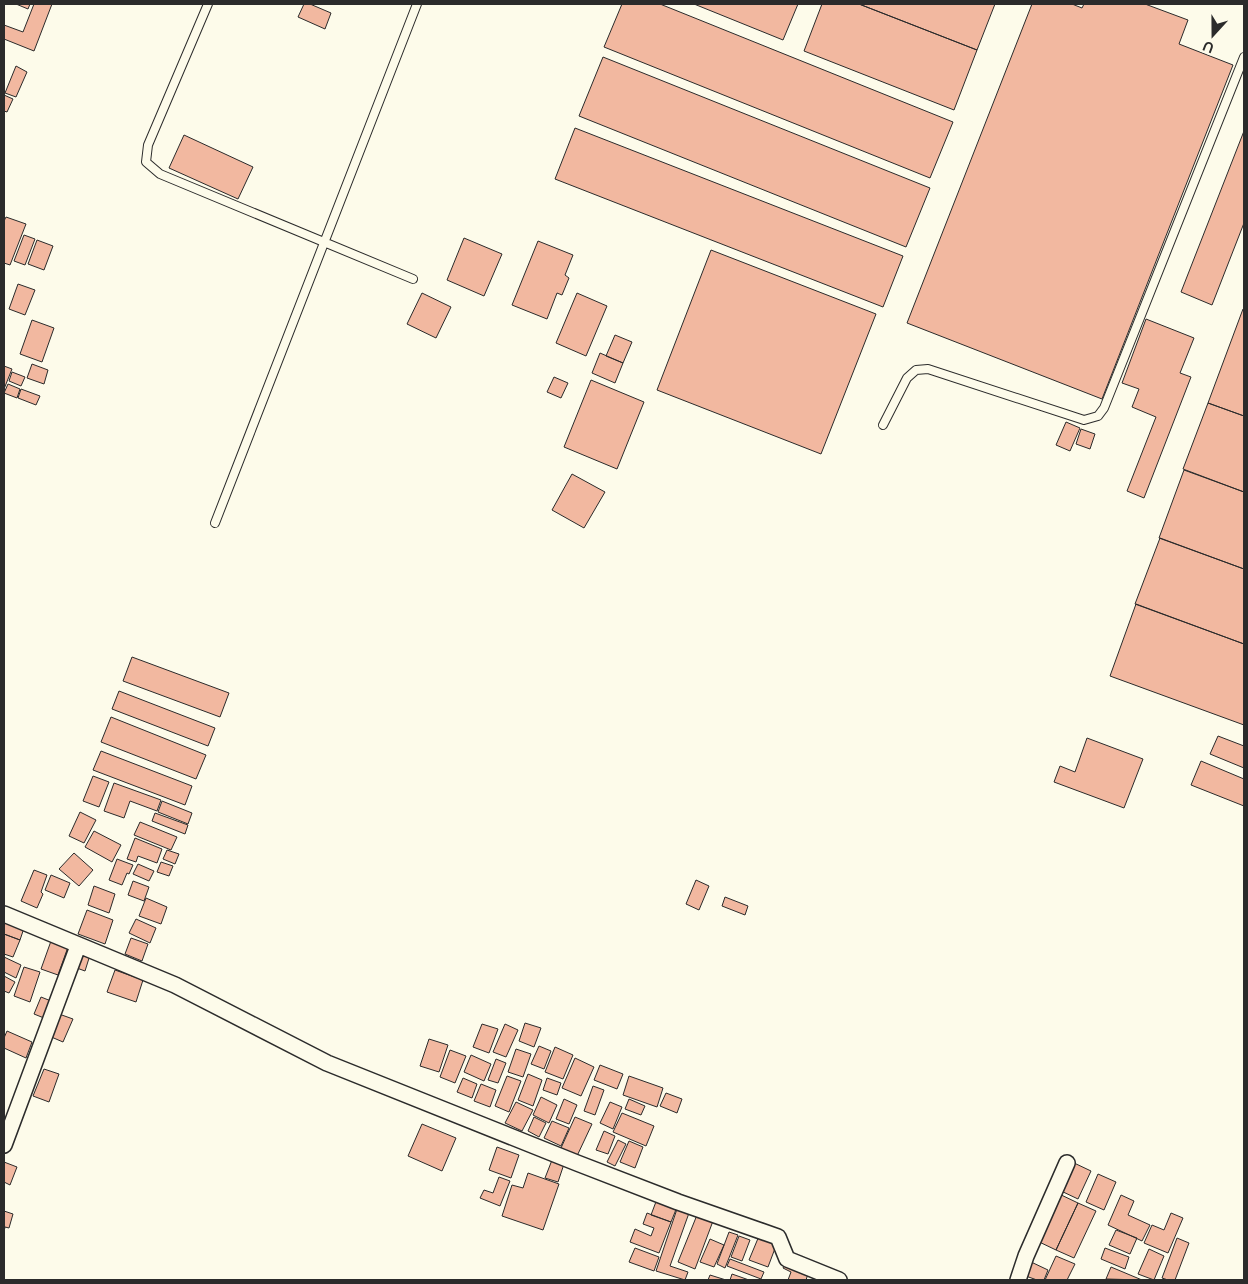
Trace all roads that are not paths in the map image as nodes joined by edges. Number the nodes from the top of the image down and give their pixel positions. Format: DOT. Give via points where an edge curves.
graph roads {
  1 [pos="208,4"];
  2 [pos="417,4"];
  3 [pos="1244,57"];
  4 [pos="324,243"];
  5 [pos="413,279"];
  6 [pos="882,425"];
  7 [pos="215,523"];
  8 [pos="4,914"];
  9 [pos="78,946"];
  10 [pos="4,1145"];
  11 [pos="1067,1163"];
  12 [pos="839,1280"];
  13 [pos="1018,1280"];
  1 -- 4 [label="lane" via="148,145 146,162 160,174"];
  2 -- 4 [label="lane"];
  3 -- 6 [label="lane" via="1104,408 1098,416 1084,420 928,369 916,370 907,378"];
  4 -- 5 [label="lane"];
  4 -- 7 [label="lane"];
  8 -- 9 [label="street"];
  9 -- 10 [label="street"];
  9 -- 12 [label="street" via="175,985 327,1063 678,1202 778,1237 786,1259"];
  11 -- 13 [label="street"];
}
